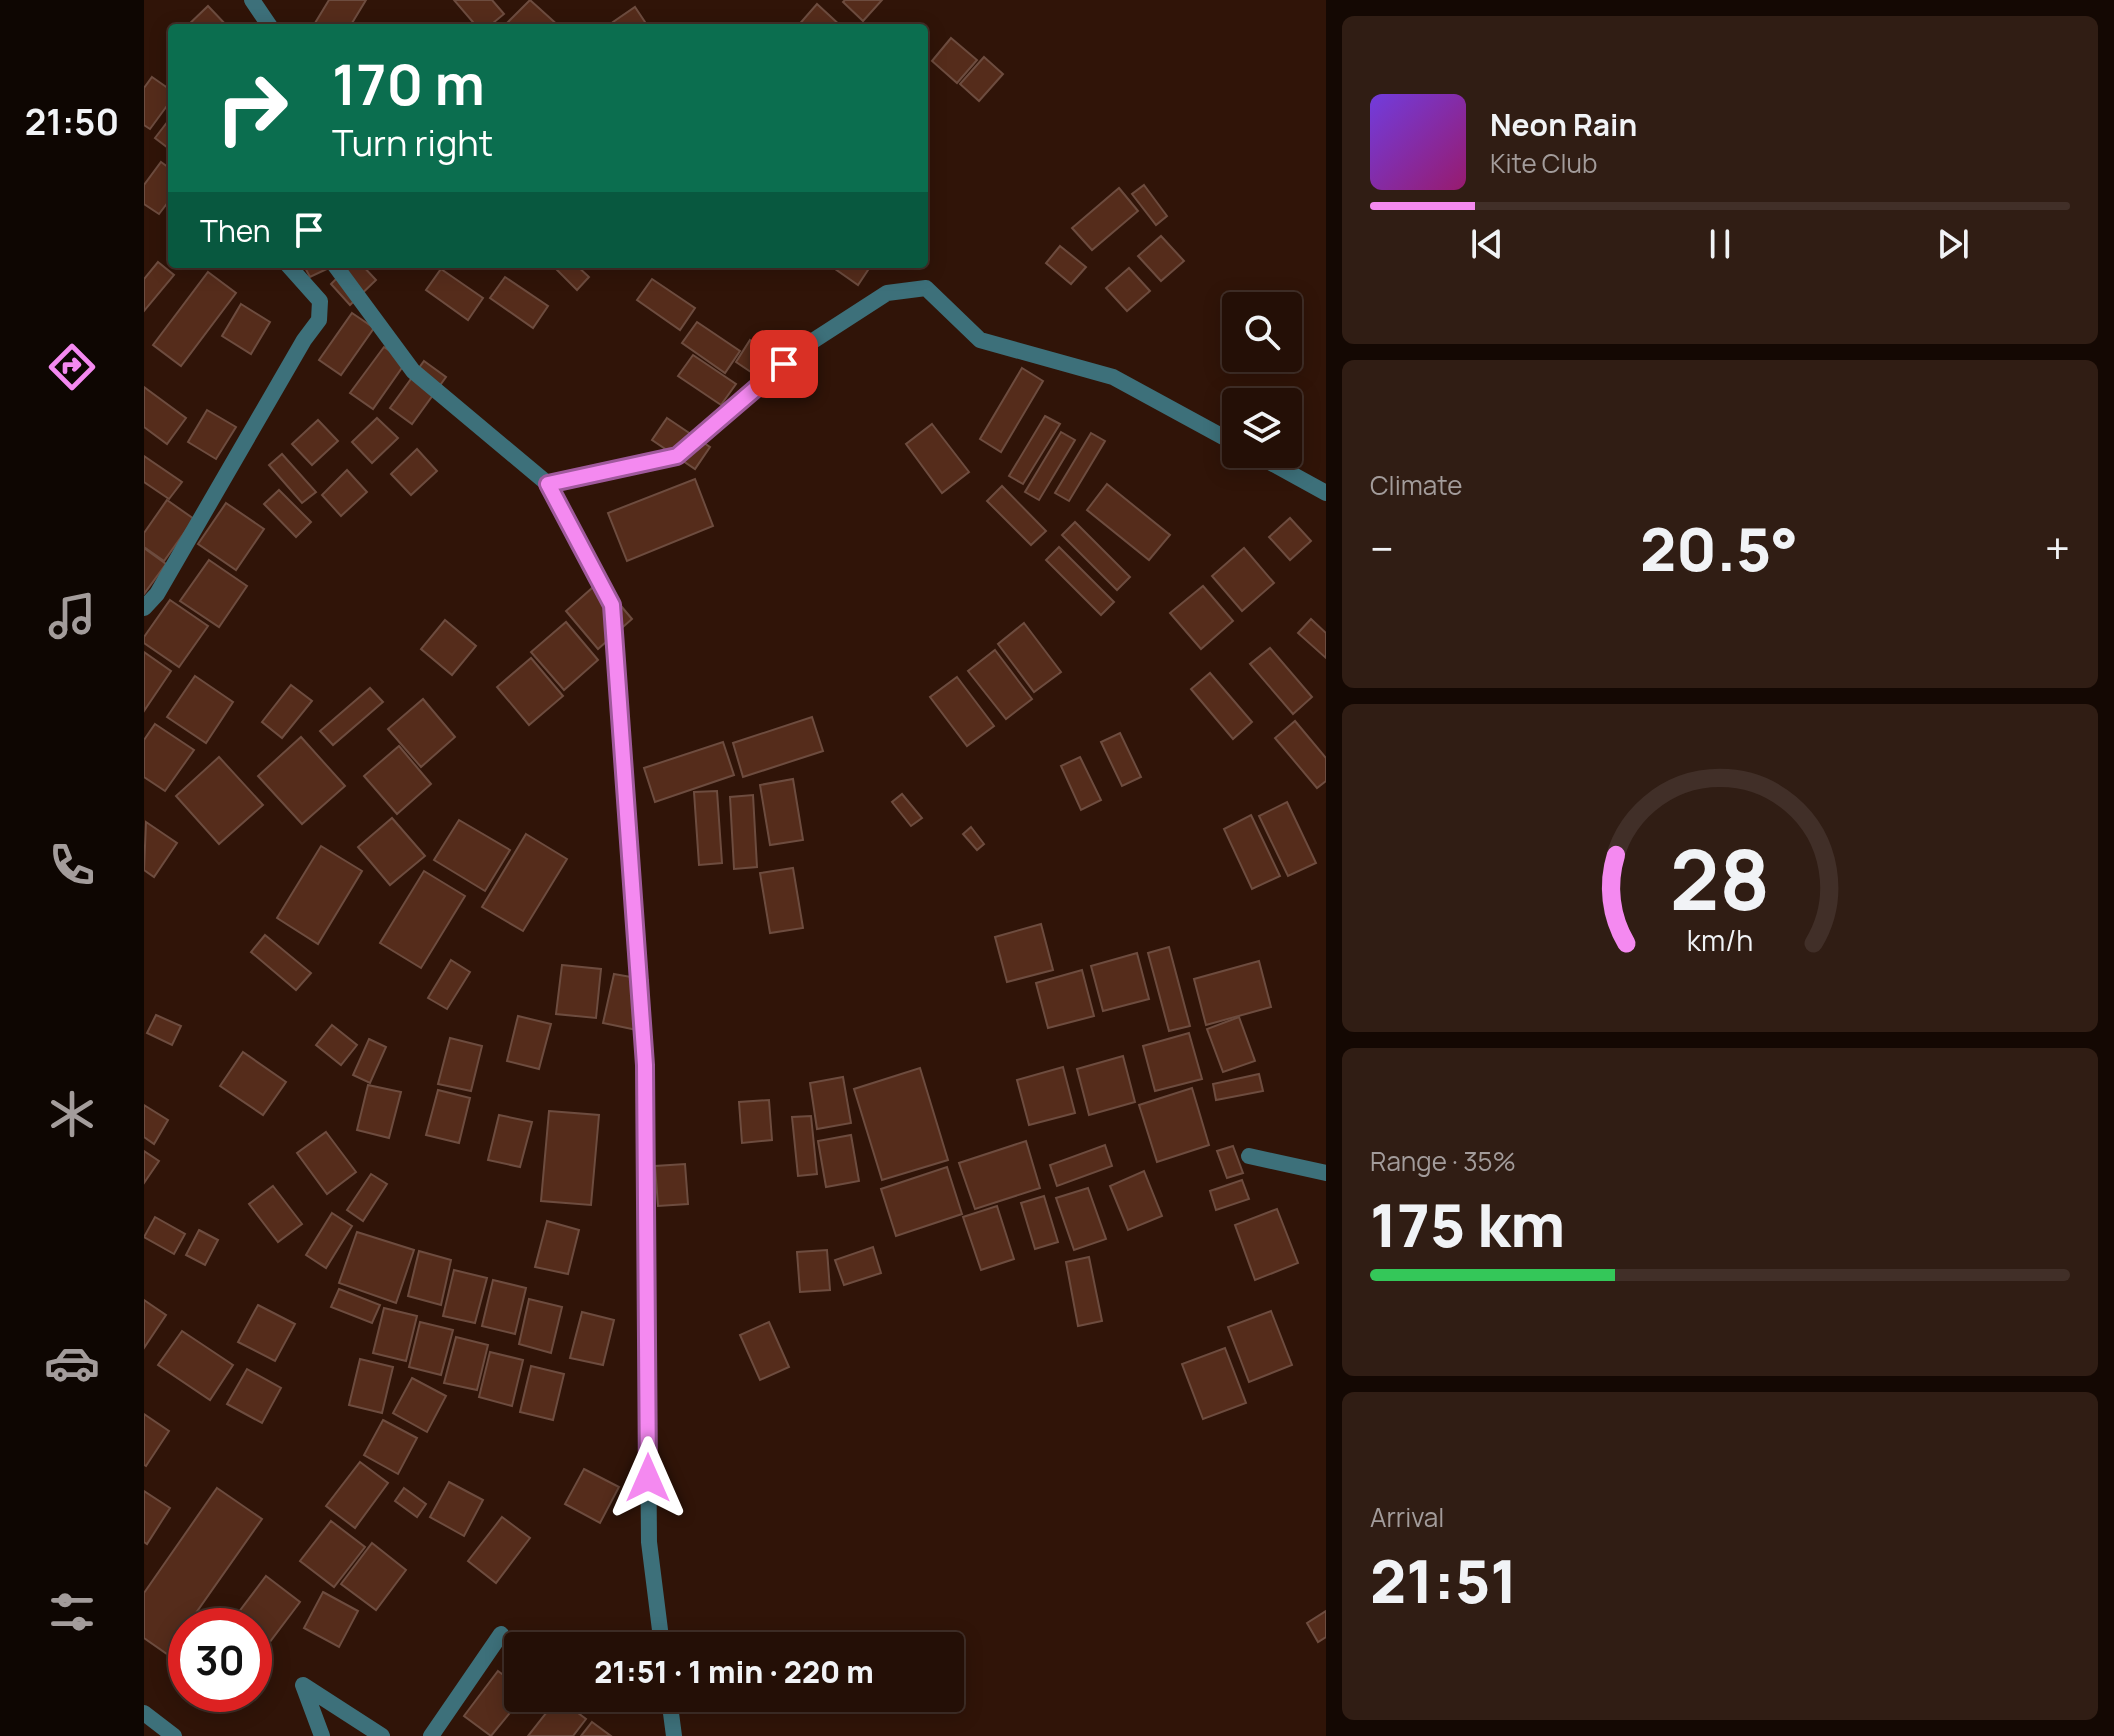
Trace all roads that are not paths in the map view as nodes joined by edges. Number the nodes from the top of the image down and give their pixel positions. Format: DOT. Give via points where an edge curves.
graph roads {
  1 [pos="252,0"];
  2 [pos="268,24"];
  3 [pos="291,268"];
  4 [pos="337,268"];
  5 [pos="1222,436"];
  6 [pos="1280,468"];
  7 [pos="548,484"];
  8 [pos="1326,493"];
  9 [pos="144,608"];
  10 [pos="1249,1156"];
  11 [pos="1326,1173"];
  12 [pos="660,1632"];
  13 [pos="501,1634"];
  14 [pos="671,1712"];
  15 [pos="144,1713"];
  16 [pos="174,1736"];
  17 [pos="322,1736"];
  18 [pos="382,1736"];
  19 [pos="431,1736"];
  20 [pos="674,1736"];
  1 -- 2 [label="street"];
  3 -- 9 [label="street" via="320,301 319,320"];
  4 -- 7 [label="street" via="413,371"];
  5 -- 7 [label="street" via="1113,377 980,340 926,288 887,293 805,346 677,456"];
  6 -- 8 [label="street"];
  7 -- 12 [label="street" via="612,605 645,1065 649,1542"];
  10 -- 11 [label="street"];
  13 -- 19 [label="street"];
  14 -- 20 [label="street"];
  15 -- 16 [label="street"];
  17 -- 18 [label="street" via="303,1685"];
}
